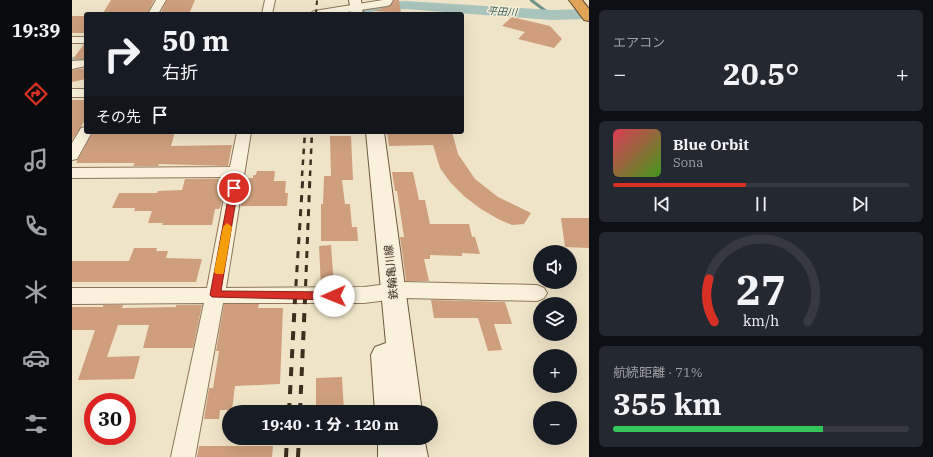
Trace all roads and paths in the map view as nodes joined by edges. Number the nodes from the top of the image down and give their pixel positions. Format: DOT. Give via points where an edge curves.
graph roads {
  1 [pos="161,0"];
  2 [pos="270,0"];
  3 [pos="388,0"];
  4 [pos="356,9"];
  5 [pos="154,12"];
  6 [pos="267,12"];
  7 [pos="331,12"];
  8 [pos="72,40"];
  9 [pos="84,40"];
  10 [pos="84,54"];
  11 [pos="72,56"];
  12 [pos="84,63"];
  13 [pos="72,65"];
  14 [pos="84,92"];
  15 [pos="72,93"];
  16 [pos="84,134"];
  17 [pos="244,134"];
  18 [pos="366,134"];
  19 [pos="375,134"];
  20 [pos="72,156"];
  21 [pos="237,172"];
  22 [pos="72,173"];
  23 [pos="386,293"];
  24 [pos="537,293"];
  25 [pos="215,295"];
  26 [pos="72,296"];
  27 [pos="390,405"];
  28 [pos="406,405"];
  29 [pos="393,445"];
  30 [pos="411,445"];
  31 [pos="183,457"];
  32 [pos="394,457"];
  33 [pos="412,457"];
  1 -- 5 [label="street"];
  2 -- 6 [label="street"];
  3 -- 4 [label="street" via="387,3"];
  4 -- 7 [label="street"];
  8 -- 9 [label="street"];
  10 -- 11 [label="street"];
  12 -- 13 [label="street"];
  14 -- 15 [label="street"];
  16 -- 20 [label="street"];
  17 -- 21 [label="street"];
  18 -- 23 [label="main road, 鉄輪亀川線"];
  19 -- 23 [label="main road, 鉄輪亀川線"];
  21 -- 22 [label="street"];
  21 -- 25 [label="street"];
  23 -- 24 [label="street" via="404,290"];
  23 -- 25 [label="street"];
  23 -- 27 [label="main road, 鉄輪亀川線"];
  23 -- 28 [label="main road, 鉄輪亀川線"];
  25 -- 26 [label="street"];
  25 -- 31 [label="street"];
  29 -- 32 [label="main road"];
  30 -- 33 [label="main road"];
}
